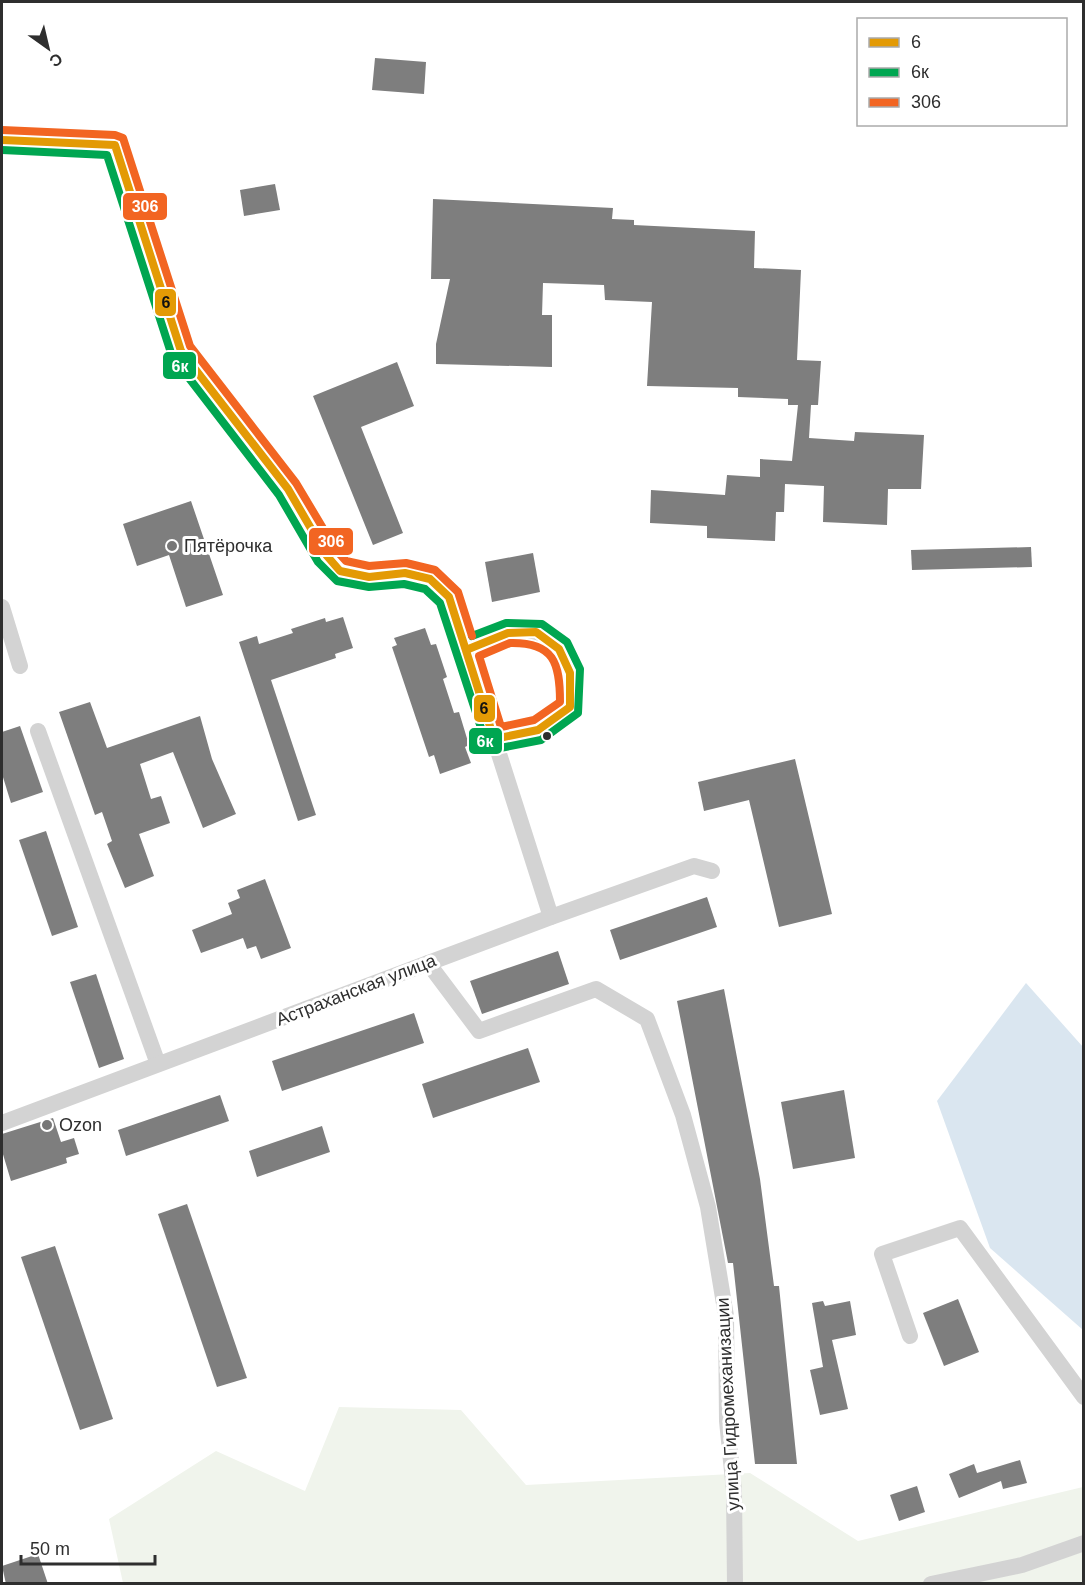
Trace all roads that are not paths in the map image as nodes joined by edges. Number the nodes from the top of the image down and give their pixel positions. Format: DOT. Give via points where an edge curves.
graph roads {
  1 [pos="2,140"];
  2 [pos="2,607"];
  3 [pos="466,650"];
  4 [pos="20,666"];
  5 [pos="38,731"];
  6 [pos="494,739"];
  7 [pos="712,871"];
  8 [pos="551,917"];
  9 [pos="428,963"];
  10 [pos="158,1064"];
  11 [pos="2,1123"];
  12 [pos="910,1336"];
  13 [pos="1083,1397"];
  14 [pos="1083,1543"];
  15 [pos="735,1584"];
  16 [pos="932,1584"];
  1 -- 3 [label="street" via="115,146 181,351 288,489 340,571 369,577 405,573 430,579 449,597"];
  2 -- 4 [label="street"];
  3 -- 6 [label="street"];
  3 -- 6 [label="street" via="508,633 536,632 559,649 570,673 570,707 538,730"];
  5 -- 10 [label="street"];
  6 -- 8 [label="street"];
  7 -- 8 [label="street, Астраханская улица" via="694,866"];
  8 -- 9 [label="street, Астраханская улица"];
  9 -- 10 [label="street, Астраханская улица"];
  9 -- 15 [label="street, улица Гидромеханизации" via="479,1031 596,989 647,1019 683,1115 705,1196 726,1316"];
  10 -- 11 [label="street, Астраханская улица"];
  12 -- 13 [label="street" via="882,1254 960,1227"];
  14 -- 16 [label="street" via="1022,1565"];
}
